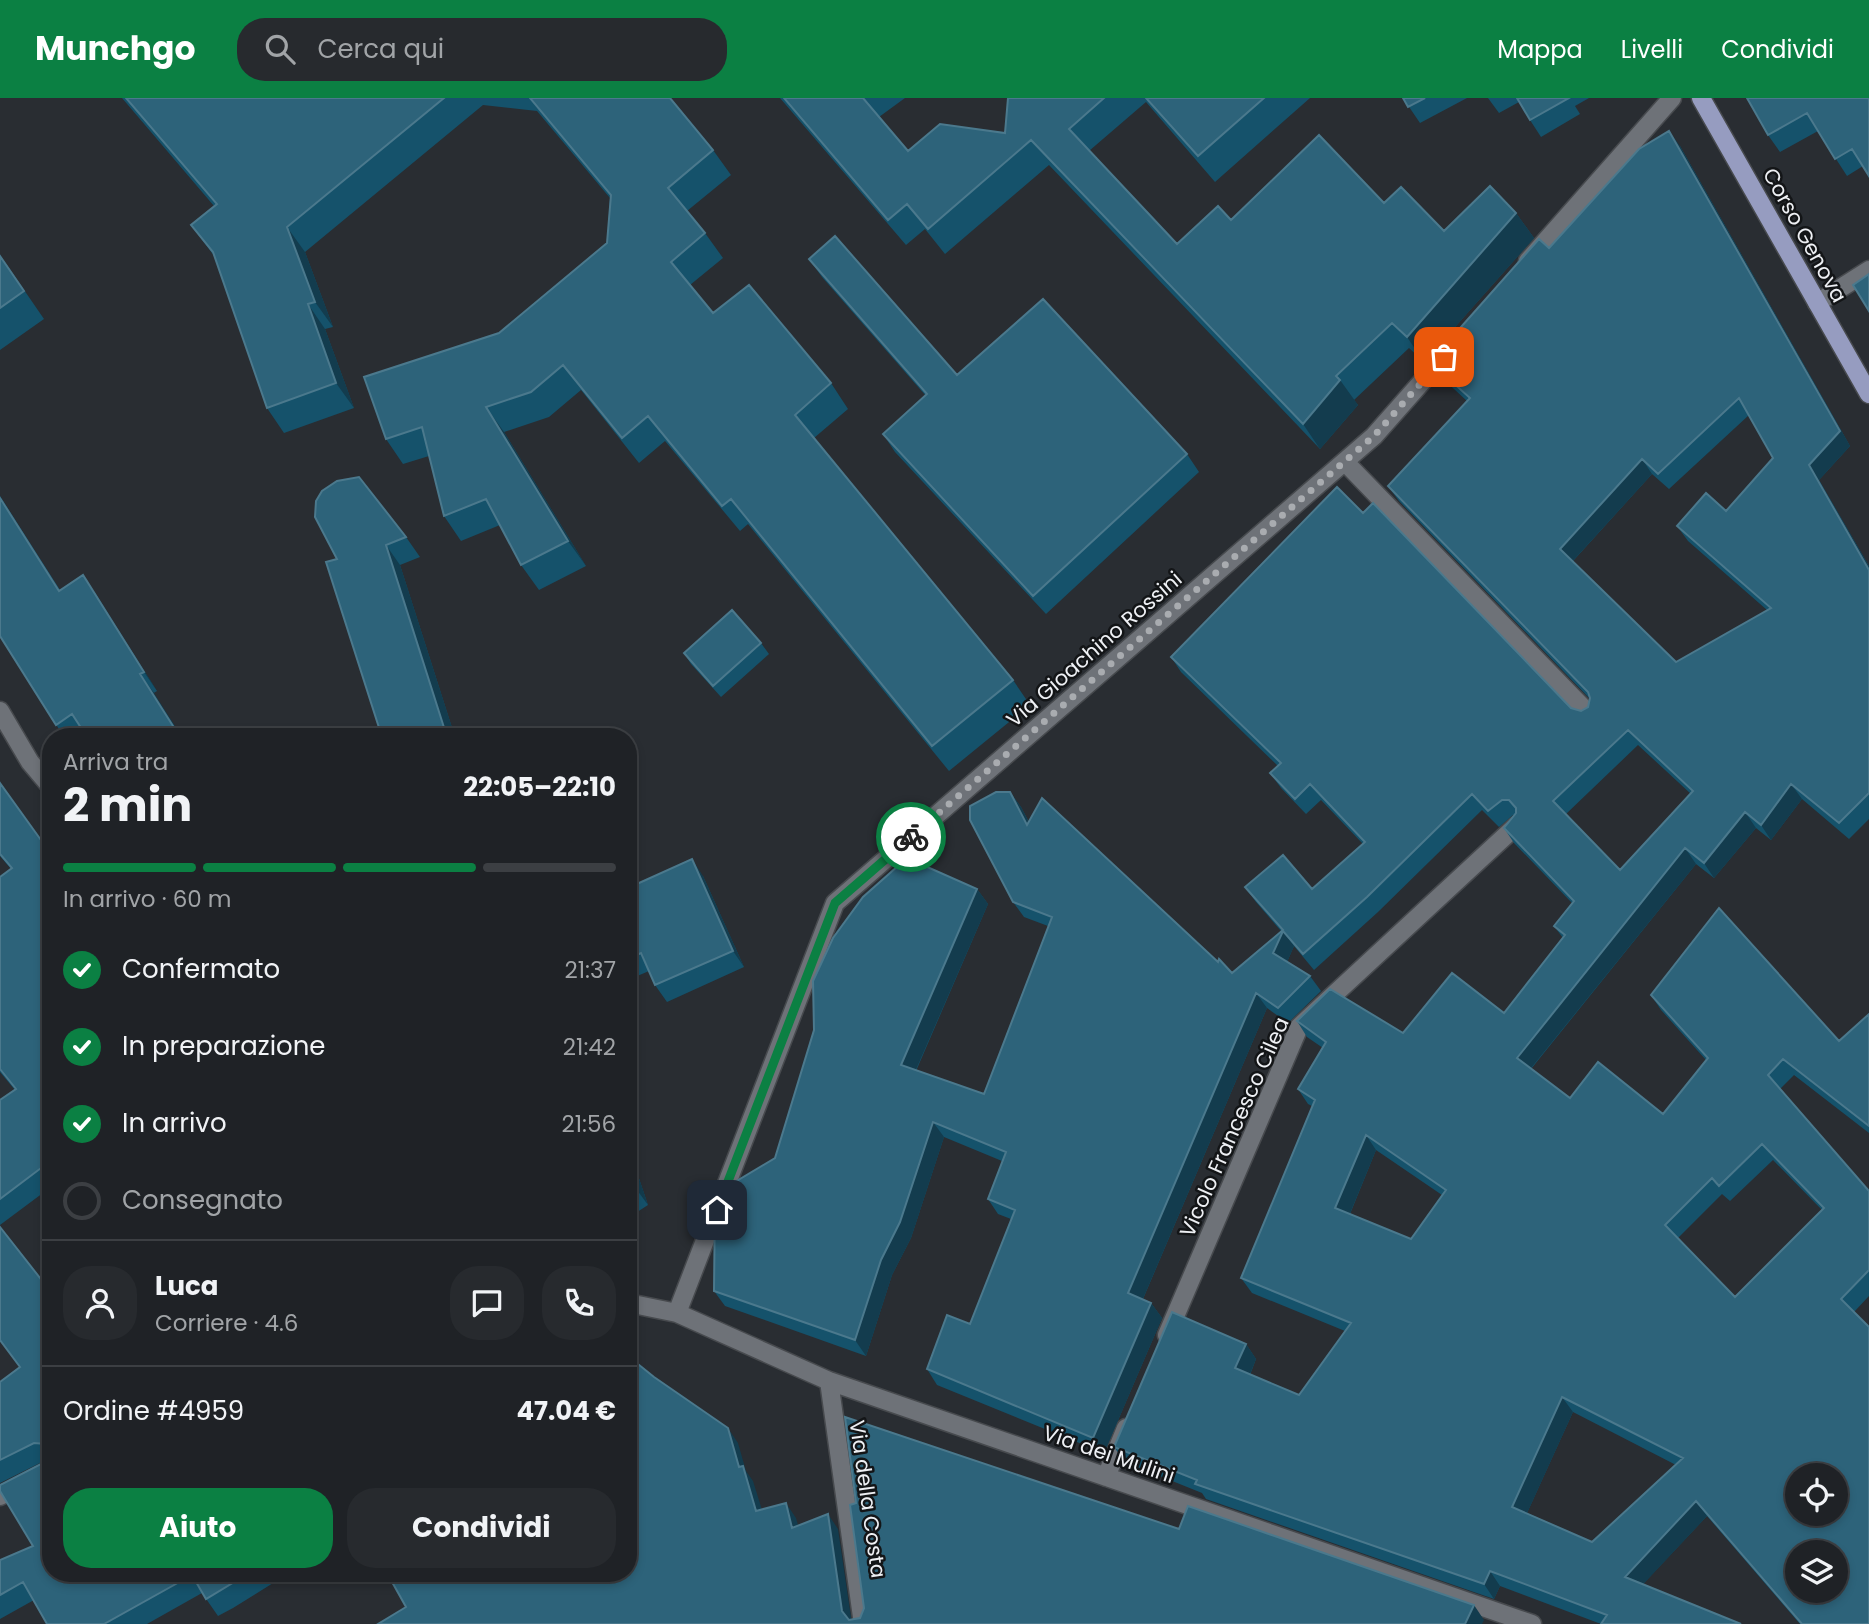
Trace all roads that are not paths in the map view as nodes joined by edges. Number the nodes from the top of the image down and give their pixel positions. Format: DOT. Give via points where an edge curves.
graph roads {
  1 [pos="1672,98"];
  2 [pos="1701,98"];
  3 [pos="1869,270"];
  4 [pos="1518,272"];
  5 [pos="1817,303"];
  6 [pos="1464,334"];
  7 [pos="1869,394"];
  8 [pos="1345,462"];
  9 [pos="0,711"];
  10 [pos="1590,715"];
  11 [pos="42,776"];
  12 [pos="1516,826"];
  13 [pos="637,1305"];
  14 [pos="677,1313"];
  15 [pos="1161,1348"];
  16 [pos="829,1381"];
  17 [pos="1133,1412"];
  18 [pos="42,1475"];
  19 [pos="1106,1477"];
  20 [pos="0,1496"];
  21 [pos="863,1624"];
  22 [pos="1532,1624"];
  1 -- 4 [label="street"];
  2 -- 5 [label="main road, Corso Genova"];
  3 -- 5 [label="street"];
  5 -- 7 [label="main road, Corso Genova"];
  6 -- 8 [label="street, Via Gioachino Rossini" via="1374,436"];
  8 -- 10 [label="street"];
  8 -- 14 [label="street, Via Gioachino Rossini" via="835,903"];
  9 -- 11 [label="street"];
  12 -- 15 [label="street, Vicolo Francesco Cilea" via="1299,1027"];
  13 -- 14 [label="street, Via dei Mulini"];
  14 -- 16 [label="street, Via dei Mulini"];
  16 -- 19 [label="street, Via dei Mulini"];
  16 -- 21 [label="street, Via della Costa"];
  17 -- 19 [label="street"];
  18 -- 20 [label="street"];
  19 -- 22 [label="street, Via dei Mulini"];
}
